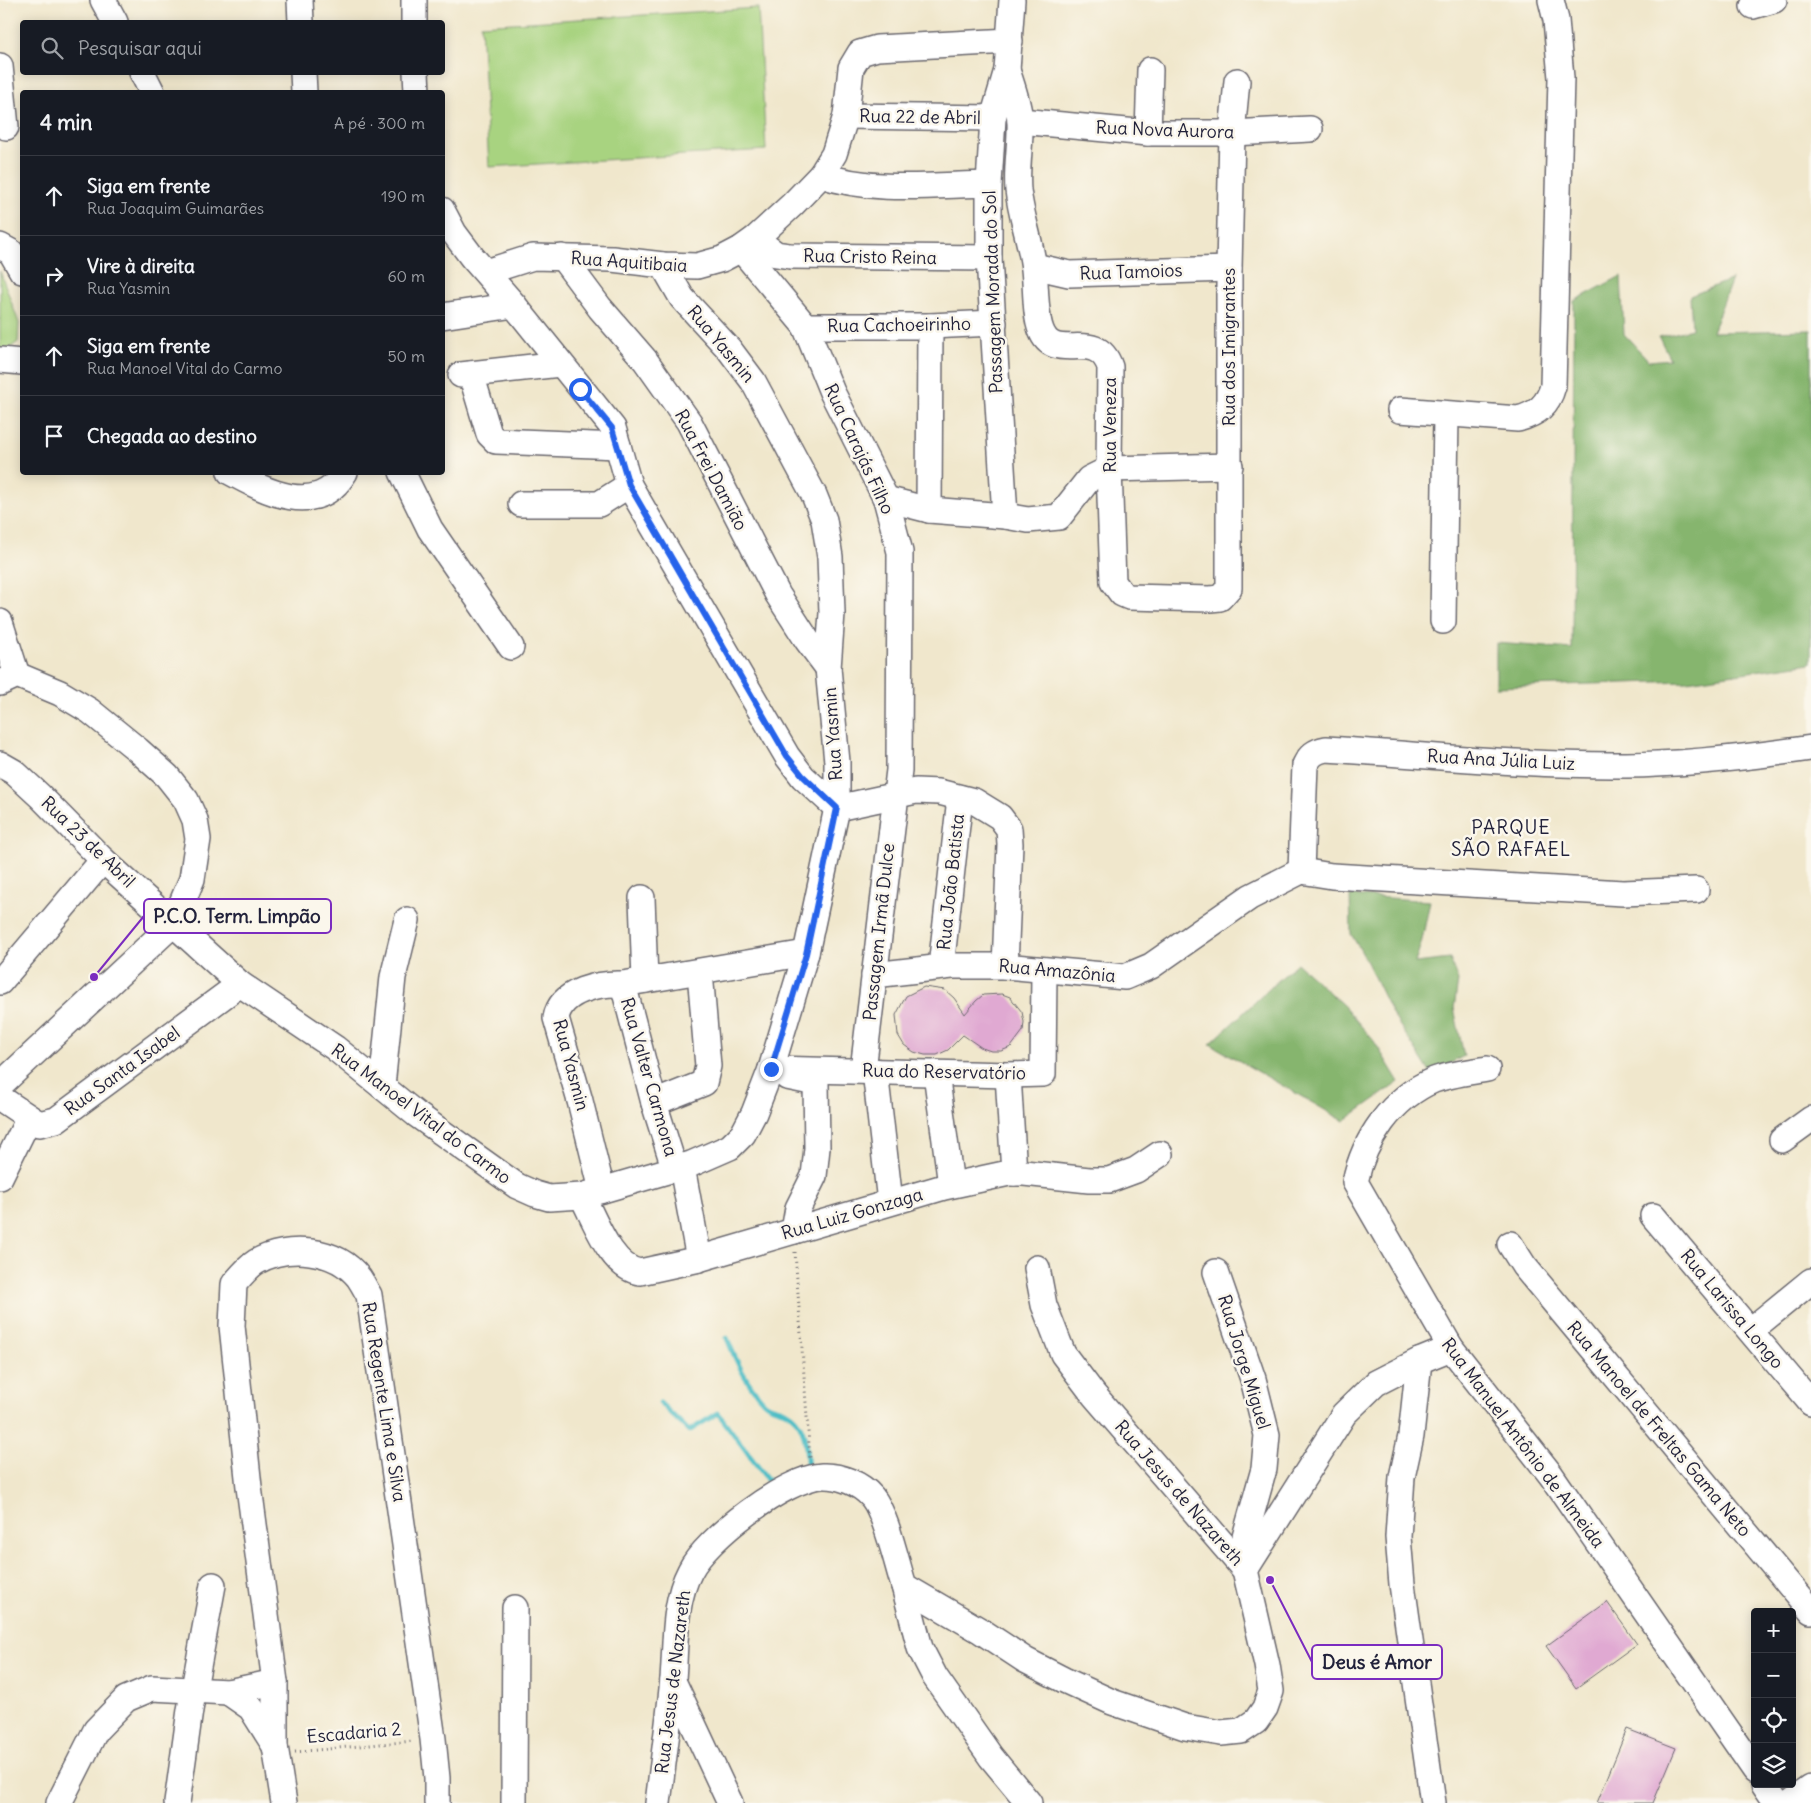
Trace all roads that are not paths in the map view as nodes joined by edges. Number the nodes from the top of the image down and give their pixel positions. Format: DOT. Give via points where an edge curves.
graph roads {
  1 [pos="103,0"];
  2 [pos="300,0"];
  3 [pos="414,0"];
  4 [pos="1012,0"];
  5 [pos="1551,0"];
  6 [pos="114,20"];
  7 [pos="301,20"];
  8 [pos="414,20"];
  9 [pos="1010,41"];
  10 [pos="0,66"];
  11 [pos="1007,70"];
  12 [pos="1150,70"];
  13 [pos="144,75"];
  14 [pos="303,75"];
  15 [pos="416,75"];
  16 [pos="1237,81"];
  17 [pos="151,90"];
  18 [pos="304,90"];
  19 [pos="417,90"];
  20 [pos="846,116"];
  21 [pos="993,118"];
  22 [pos="1020,121"];
  23 [pos="6,127"];
  24 [pos="1310,129"];
  25 [pos="1148,133"];
  26 [pos="1232,133"];
  27 [pos="821,175"];
  28 [pos="989,184"];
  29 [pos="445,216"];
  30 [pos="748,244"];
  31 [pos="0,246"];
  32 [pos="562,257"];
  33 [pos="989,258"];
  34 [pos="20,265"];
  35 [pos="663,265"];
  36 [pos="1034,266"];
  37 [pos="1228,269"];
  38 [pos="486,272"];
  39 [pos="514,305"];
  40 [pos="445,316"];
  41 [pos="994,323"];
  42 [pos="805,326"];
  43 [pos="930,326"];
  44 [pos="0,360"];
  45 [pos="20,362"];
  46 [pos="560,364"];
  47 [pos="1400,410"];
  48 [pos="1446,415"];
  49 [pos="618,446"];
  50 [pos="1230,466"];
  51 [pos="1109,469"];
  52 [pos="236,475"];
  53 [pos="343,475"];
  54 [pos="403,475"];
  55 [pos="629,485"];
  56 [pos="886,500"];
  57 [pos="521,504"];
  58 [pos="929,510"];
  59 [pos="1005,516"];
  60 [pos="1129,597"];
  61 [pos="1443,621"];
  62 [pos="0,622"];
  63 [pos="511,647"];
  64 [pos="828,668"];
  65 [pos="8,679"];
  66 [pos="1811,748"];
  67 [pos="2,766"];
  68 [pos="895,794"];
  69 [pos="960,798"];
  70 [pos="837,808"];
  71 [pos="103,860"];
  72 [pos="1301,872"];
  73 [pos="1696,890"];
  74 [pos="642,898"];
  75 [pos="407,920"];
  76 [pos="173,924"];
  77 [pos="806,954"];
  78 [pos="1005,966"];
  79 [pos="941,967"];
  80 [pos="1044,971"];
  81 [pos="700,972"];
  82 [pos="874,975"];
  83 [pos="0,982"];
  84 [pos="634,982"];
  85 [pos="240,984"];
  86 [pos="778,1069"];
  87 [pos="1487,1069"];
  88 [pos="869,1070"];
  89 [pos="936,1073"];
  90 [pos="1008,1075"];
  91 [pos="0,1085"];
  92 [pos="382,1086"];
  93 [pos="0,1098"];
  94 [pos="654,1103"];
  95 [pos="29,1118"];
  96 [pos="1811,1119"];
  97 [pos="1782,1140"];
  98 [pos="1160,1154"];
  99 [pos="678,1168"];
  100 [pos="1014,1173"];
  101 [pos="0,1177"];
  102 [pos="951,1185"];
  103 [pos="592,1193"];
  104 [pos="890,1202"];
  105 [pos="1653,1216"];
  106 [pos="794,1231"];
  107 [pos="1510,1244"];
  108 [pos="699,1258"];
  109 [pos="1036,1268"];
  110 [pos="1216,1272"];
  111 [pos="1811,1281"];
  112 [pos="1751,1330"];
  113 [pos="1451,1348"];
  114 [pos="1419,1361"];
  115 [pos="1811,1403"];
  116 [pos="1245,1570"];
  117 [pos="213,1585"];
  118 [pos="904,1586"];
  119 [pos="515,1608"];
  120 [pos="1811,1611"];
  121 [pos="673,1681"];
  122 [pos="276,1682"];
  123 [pos="193,1689"];
  124 [pos="228,1692"];
  125 [pos="276,1750"];
  126 [pos="1751,1764"];
  127 [pos="1767,1788"];
  128 [pos="1811,1788"];
  129 [pos="59,1803"];
  130 [pos="177,1803"];
  131 [pos="284,1803"];
  132 [pos="437,1803"];
  133 [pos="514,1803"];
  134 [pos="658,1803"];
  135 [pos="730,1803"];
  136 [pos="1029,1803"];
  137 [pos="1433,1803"];
  138 [pos="1777,1803"];
  139 [pos="1790,1803"];
  1 -- 6 [label="street"];
  2 -- 7 [label="street"];
  3 -- 8 [label="street"];
  4 -- 9 [label="street, Passagem Morada do Sol"];
  5 -- 48 [label="street" via="1561,78 1553,386 1550,398 1530,416 1518,419"];
  9 -- 11 [label="street, Passagem Morada do Sol"];
  9 -- 20 [label="street, Rua Aquitibaia" via="860,53 851,68"];
  10 -- 23 [label="street"];
  11 -- 21 [label="street, Passagem Morada do Sol"];
  11 -- 22 [label="street, Passagem Morada do Sol"];
  12 -- 25 [label="street"];
  13 -- 17 [label="street"];
  14 -- 18 [label="street"];
  15 -- 19 [label="street"];
  16 -- 26 [label="street, Rua dos Imigrantes"];
  20 -- 21 [label="street, Rua 22 de Abril"];
  20 -- 27 [label="street, Rua Aquitibaia" via="834,154"];
  21 -- 28 [label="street, Passagem Morada do Sol"];
  22 -- 25 [label="street, Rua Nova Aurora"];
  22 -- 36 [label="street, Passagem Morada do Sol" via="1018,190"];
  24 -- 26 [label="street, Rua Nova Aurora"];
  25 -- 26 [label="street, Rua Nova Aurora"];
  26 -- 37 [label="street, Rua dos Imigrantes"];
  27 -- 28 [label="street" via="871,186"];
  27 -- 30 [label="street, Rua Aquitibaia"];
  28 -- 33 [label="street, Passagem Morada do Sol"];
  29 -- 38 [label="street" via="454,233"];
  30 -- 33 [label="street, Rua Cristo Reina" via="790,256"];
  30 -- 35 [label="street, Rua Aquitibaia" via="722,259 697,266"];
  30 -- 42 [label="street, Rua Carajás Filho"];
  31 -- 34 [label="street" via="11,252"];
  32 -- 35 [label="street, Rua Aquitibaia"];
  32 -- 38 [label="street, Rua Aquitibaia" via="533,257"];
  32 -- 64 [label="street, Rua Frei Damião" via="689,422 778,595"];
  33 -- 41 [label="street, Passagem Morada do Sol"];
  35 -- 64 [label="street, Rua Yasmin" via="682,298 729,349 753,381 824,520 830,557 832,613"];
  36 -- 37 [label="street, Rua Tamoios" via="1069,274"];
  36 -- 51 [label="street, Rua Veneza" via="1040,329 1049,342 1055,346 1089,346 1106,355 1110,367"];
  37 -- 50 [label="street, Rua dos Imigrantes"];
  38 -- 39 [label="street"];
  39 -- 40 [label="street"];
  39 -- 46 [label="street"];
  41 -- 43 [label="street, Rua Cachoeirinho"];
  41 -- 59 [label="street, Passagem Morada do Sol"];
  42 -- 43 [label="street, Rua Cachoeirinho"];
  42 -- 56 [label="street, Rua Carajás Filho" via="832,392"];
  43 -- 58 [label="street"];
  44 -- 45 [label="street"];
  46 -- 49 [label="street" via="612,428"];
  46 -- 49 [label="street" via="466,374 489,434 496,442"];
  47 -- 48 [label="street"];
  48 -- 61 [label="street"];
  49 -- 55 [label="street"];
  50 -- 51 [label="street"];
  50 -- 60 [label="street, Rua dos Imigrantes" via="1229,588 1220,598 1210,599"];
  51 -- 59 [label="street" via="1089,479 1059,517 1028,520"];
  51 -- 60 [label="street, Rua Veneza" via="1113,582 1122,594"];
  52 -- 53 [label="street" via="279,495 298,498 314,497 328,490"];
  54 -- 63 [label="street" via="430,529"];
  55 -- 57 [label="street" via="599,504"];
  55 -- 70 [label="street" via="787,756 807,781"];
  56 -- 58 [label="street"];
  56 -- 68 [label="street, Rua Carajás Filho" via="900,552 899,770"];
  58 -- 59 [label="street"];
  62 -- 65 [label="street"];
  64 -- 70 [label="street, Rua Yasmin"];
  65 -- 76 [label="street" via="60,693 90,711 160,770 186,800 195,820 198,839 192,880"];
  66 -- 72 [label="street, Rua Ana Júlia Luiz" via="1704,761 1628,765 1466,760 1318,750 1305,765"];
  67 -- 71 [label="street, Rua 23 de Abril" via="40,796"];
  68 -- 69 [label="street" via="939,792"];
  68 -- 70 [label="street"];
  68 -- 82 [label="street, Passagem Irmã Dulce"];
  69 -- 78 [label="street" via="992,810 1009,829"];
  69 -- 79 [label="street, Rua João Batista"];
  70 -- 77 [label="street, Rua Yasmin"];
  71 -- 76 [label="street, Rua 23 de Abril"];
  71 -- 83 [label="street"];
  72 -- 73 [label="street" via="1595,892"];
  72 -- 80 [label="street, Rua Amazônia" via="1250,897 1151,966 1125,977"];
  74 -- 84 [label="street, Rua Valter Carmona"];
  75 -- 92 [label="street" via="393,977"];
  76 -- 85 [label="street, Rua 23 de Abril"];
  76 -- 91 [label="street"];
  77 -- 81 [label="street, Rua Yasmin"];
  77 -- 86 [label="street, Rua Manoel Vital do Carmo"];
  78 -- 79 [label="street, Rua Amazônia"];
  78 -- 80 [label="street, Rua Amazônia"];
  79 -- 82 [label="street, Rua Amazônia"];
  80 -- 90 [label="street, Rua do Reservatório" via="1043,1074"];
  81 -- 84 [label="street, Rua Yasmin"];
  81 -- 94 [label="street" via="708,1066 704,1083"];
  82 -- 88 [label="street, Passagem Irmã Dulce"];
  84 -- 94 [label="street, Rua Valter Carmona"];
  84 -- 103 [label="street, Rua Yasmin" via="605,983 573,994 558,1008 556,1018 586,1123"];
  85 -- 92 [label="street, Rua Manoel Vital do Carmo" via="335,1048"];
  85 -- 95 [label="street, Rua Santa Isabel" via="64,1115 39,1124"];
  86 -- 88 [label="street, Rua do Reservatório"];
  86 -- 99 [label="street, Rua Manoel Vital do Carmo" via="743,1134 730,1147"];
  86 -- 106 [label="street" via="784,1076 816,1083 814,1176 798,1208"];
  87 -- 113 [label="street, Rua Manuel Antônio de Almeida" via="1436,1079 1411,1091 1374,1131 1359,1162 1355,1182"];
  88 -- 89 [label="street, Rua do Reservatório"];
  88 -- 104 [label="street, Passagem Irmã Dulce"];
  89 -- 90 [label="street, Rua do Reservatório"];
  89 -- 102 [label="street"];
  90 -- 100 [label="street"];
  92 -- 103 [label="street, Rua Manoel Vital do Carmo" via="443,1134 518,1186 549,1198"];
  93 -- 95 [label="street, Rua Santa Isabel"];
  94 -- 99 [label="street, Rua Valter Carmona"];
  95 -- 101 [label="street"];
  96 -- 97 [label="street"];
  98 -- 100 [label="street, Rua Luiz Gonzaga" via="1136,1170 1110,1180"];
  99 -- 103 [label="street, Rua Manoel Vital do Carmo"];
  99 -- 108 [label="street, Rua Valter Carmona"];
  100 -- 102 [label="street, Rua Luiz Gonzaga"];
  102 -- 104 [label="street, Rua Luiz Gonzaga"];
  103 -- 108 [label="street, Rua Luiz Gonzaga" via="614,1257 631,1271 650,1270"];
  104 -- 106 [label="street, Rua Luiz Gonzaga"];
  105 -- 112 [label="street, Rua Larissa Longo"];
  106 -- 108 [label="street, Rua Luiz Gonzaga"];
  107 -- 120 [label="street, Rua Manoel de Freltas Gama Neto" via="1524,1266"];
  109 -- 116 [label="street, Rua Jesus de Nazareth" via="1044,1305 1063,1354"];
  110 -- 116 [label="street, Rua Jorge Miguel" via="1253,1379 1268,1435 1264,1469 1245,1537"];
  111 -- 112 [label="street"];
  112 -- 115 [label="street, Rua Larissa Longo"];
  113 -- 114 [label="street"];
  113 -- 126 [label="street, Rua Manuel Antônio de Almeida" via="1551,1475"];
  114 -- 116 [label="street" via="1376,1384 1344,1414"];
  114 -- 137 [label="street" via="1411,1436 1401,1485 1398,1537"];
  116 -- 118 [label="street, Rua Jesus de Nazareth" via="1268,1665 1271,1691 1256,1721 1241,1731 1221,1733 1185,1727 1112,1702 1064,1680 1024,1660"];
  117 -- 123 [label="street"];
  118 -- 121 [label="street, Rua Jesus de Nazareth" via="873,1498 851,1481 822,1476 794,1484 728,1529 708,1546 690,1571 680,1599"];
  118 -- 136 [label="street" via="920,1648 935,1677 991,1757"];
  119 -- 133 [label="street"];
  121 -- 134 [label="street, Rua Jesus de Nazareth"];
  121 -- 135 [label="street"];
  122 -- 124 [label="street"];
  122 -- 125 [label="street, Rua Regente Lima e Silva"];
  122 -- 132 [label="street, Rua Regente Lima e Silva" via="232,1326 234,1284 254,1263 281,1251 312,1252 337,1260 358,1277 369,1295 432,1740"];
  123 -- 124 [label="street"];
  123 -- 129 [label="street" via="152,1688 126,1699 96,1730"];
  123 -- 130 [label="street"];
  124 -- 125 [label="street" via="251,1708"];
  125 -- 131 [label="street, Rua Regente Lima e Silva"];
  127 -- 138 [label="street"];
  128 -- 139 [label="street"];
}
